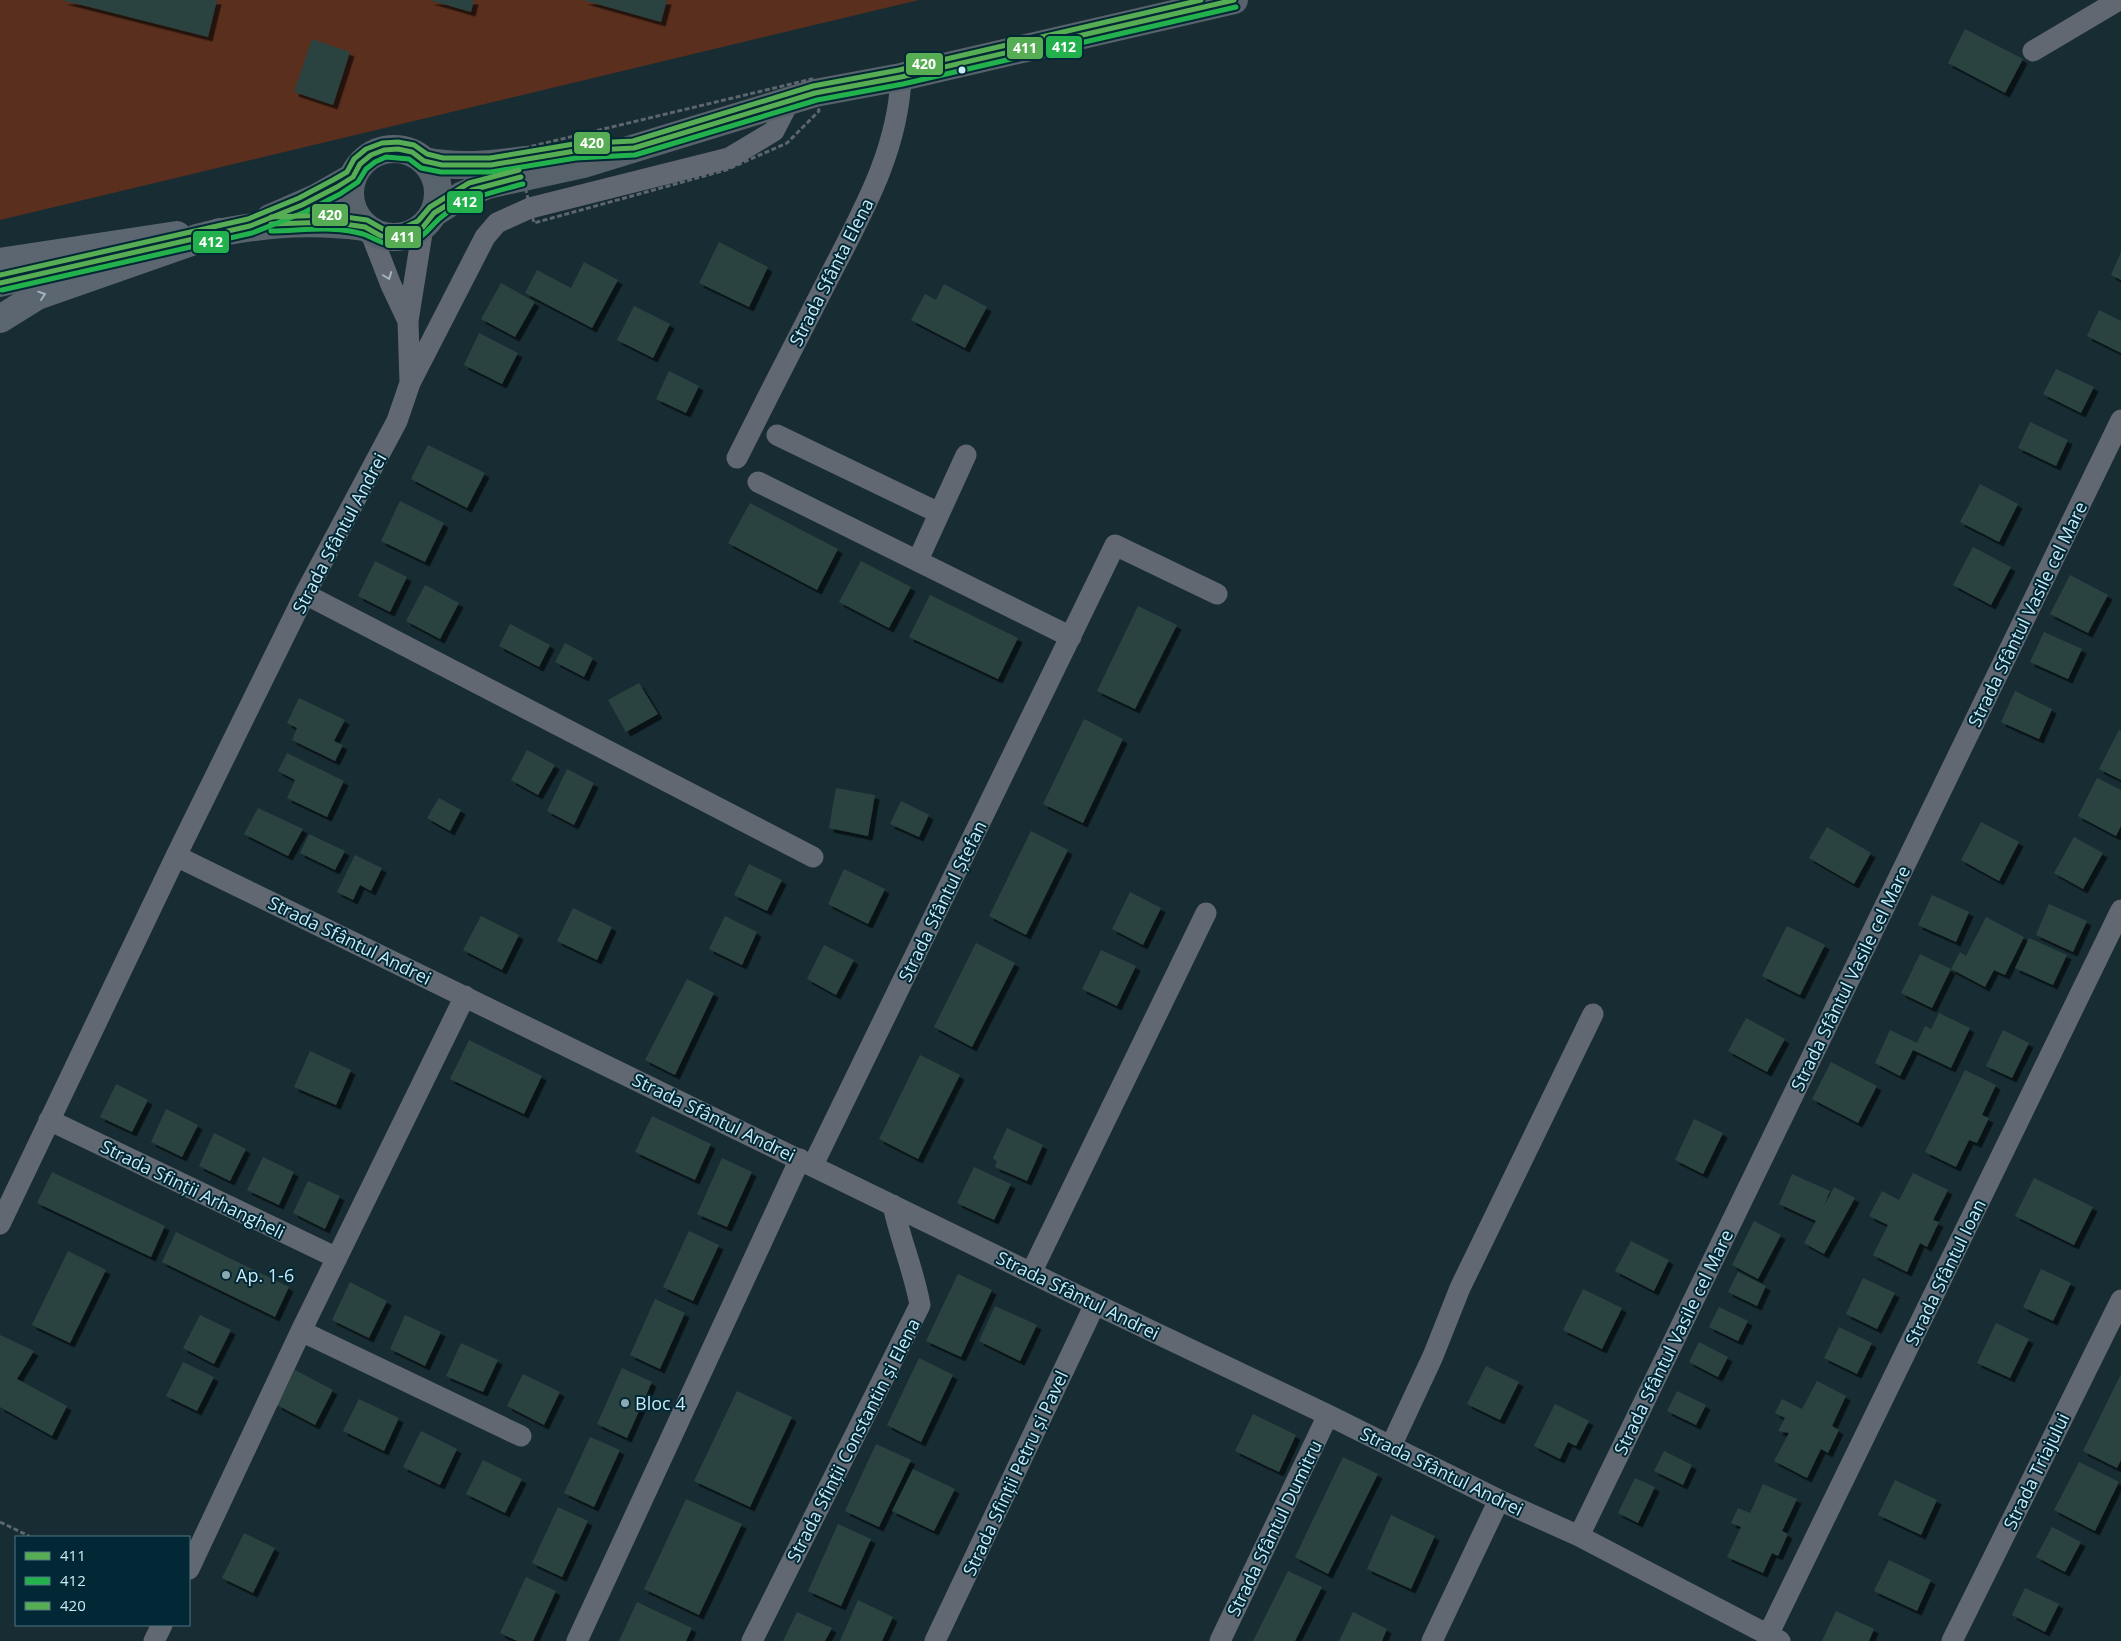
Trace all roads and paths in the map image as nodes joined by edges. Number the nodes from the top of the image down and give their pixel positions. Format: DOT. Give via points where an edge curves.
graph roads {
  1 [pos="1234,0"];
  2 [pos="2119,0"];
  3 [pos="2034,51"];
  4 [pos="901,77"];
  5 [pos="790,100"];
  6 [pos="634,148"];
  7 [pos="424,161"];
  8 [pos="353,177"];
  9 [pos="428,220"];
  10 [pos="250,226"];
  11 [pos="368,229"];
  12 [pos="220,232"];
  13 [pos="0,262"];
  14 [pos="0,282"];
  15 [pos="0,319"];
  16 [pos="408,321"];
  17 [pos="410,383"];
  18 [pos="2121,420"];
  19 [pos="777,435"];
  20 [pos="966,455"];
  21 [pos="737,458"];
  22 [pos="758,482"];
  23 [pos="939,513"];
  24 [pos="918,560"];
  25 [pos="305,594"];
  26 [pos="1217,594"];
  27 [pos="1071,637"];
  28 [pos="176,856"];
  29 [pos="813,858"];
  30 [pos="2121,910"];
  31 [pos="1206,913"];
  32 [pos="465,996"];
  33 [pos="1593,1014"];
  34 [pos="49,1120"];
  35 [pos="806,1162"];
  36 [pos="893,1205"];
  37 [pos="0,1224"];
  38 [pos="337,1258"];
  39 [pos="1031,1273"];
  40 [pos="2121,1300"];
  41 [pos="1095,1304"];
  42 [pos="301,1331"];
  43 [pos="1328,1415"];
  44 [pos="521,1436"];
  45 [pos="1391,1446"];
  46 [pos="1499,1500"];
  47 [pos="0,1522"];
  48 [pos="29,1536"];
  49 [pos="1578,1536"];
  50 [pos="190,1567"];
  51 [pos="162,1626"];
  52 [pos="1774,1638"];
  53 [pos="154,1641"];
  54 [pos="577,1641"];
  55 [pos="752,1641"];
  56 [pos="934,1641"];
  57 [pos="1220,1641"];
  58 [pos="1432,1641"];
  59 [pos="1952,1641"];
  1 -- 4 [label="main road"];
  2 -- 3 [label="street"];
  4 -- 5 [label="main road" via="815,92"];
  4 -- 21 [label="street, Strada Sfânta Elena" via="900,104 890,148 870,195"];
  5 -- 6 [label="main road"];
  5 -- 17 [label="street" via="774,131 729,158 530,208 497,223 485,237"];
  6 -- 7 [label="main road" via="575,152 491,165"];
  6 -- 9 [label="main road" via="583,164 487,185 457,198"];
  7 -- 8 [label="main road" via="412,152 384,150 360,164"];
  7 -- 9 [label="main road" via="436,179 438,202"];
  8 -- 10 [label="main road" via="302,205"];
  8 -- 11 [label="main road" via="350,198 358,219"];
  9 -- 11 [label="main road" via="403,237 386,237"];
  9 -- 16 [label="street, Strada Sfântul Andrei"];
  10 -- 11 [label="main road" via="318,222"];
  10 -- 12 [label="main road"];
  11 -- 16 [label="street, Strada Sfântul Andrei, one-way"];
  12 -- 13 [label="highway"];
  12 -- 14 [label="main road"];
  15 -- 12 [label="highway, one-way" via="37,296"];
  16 -- 17 [label="street, Strada Sfântul Andrei"];
  17 -- 25 [label="street, Strada Sfântul Andrei" via="398,421"];
  18 -- 49 [label="street, Strada Sfântul Vasile cel Mare"];
  19 -- 23 [label="street"];
  20 -- 23 [label="street"];
  22 -- 24 [label="street"];
  23 -- 24 [label="street"];
  24 -- 27 [label="street"];
  25 -- 28 [label="street, Strada Sfântul Andrei"];
  25 -- 29 [label="street"];
  26 -- 27 [label="street, Strada Sfântul Ștefan" via="1115,545"];
  27 -- 35 [label="street, Strada Sfântul Ștefan"];
  28 -- 32 [label="street, Strada Sfântul Andrei"];
  28 -- 34 [label="street"];
  30 -- 52 [label="street, Strada Sfântul Ioan"];
  31 -- 39 [label="street"];
  32 -- 35 [label="street, Strada Sfântul Andrei"];
  32 -- 38 [label="street"];
  33 -- 45 [label="street" via="1460,1288"];
  34 -- 37 [label="street"];
  34 -- 38 [label="street, Strada Sfinții Arhangheli"];
  35 -- 36 [label="street, Strada Sfântul Andrei"];
  35 -- 54 [label="street"];
  36 -- 39 [label="street, Strada Sfântul Andrei"];
  36 -- 55 [label="street, Strada Sfinții Constantin și Elena" via="900,1237 916,1278 920,1305"];
  38 -- 42 [label="street"];
  39 -- 41 [label="street, Strada Sfântul Andrei"];
  40 -- 59 [label="street, Strada Triajului"];
  41 -- 43 [label="street, Strada Sfântul Andrei"];
  41 -- 56 [label="street, Strada Sfinții Petru și Pavel"];
  42 -- 44 [label="street"];
  42 -- 50 [label="street"];
  43 -- 45 [label="street, Strada Sfântul Andrei"];
  43 -- 57 [label="street, Strada Sfântul Dumitru"];
  45 -- 46 [label="street, Strada Sfântul Andrei"];
  46 -- 49 [label="street, Strada Sfântul Andrei"];
  46 -- 58 [label="street"];
  47 -- 48 [label="path"];
  49 -- 52 [label="street, Strada Sfântul Andrei"];
  51 -- 53 [label="street"];
}
